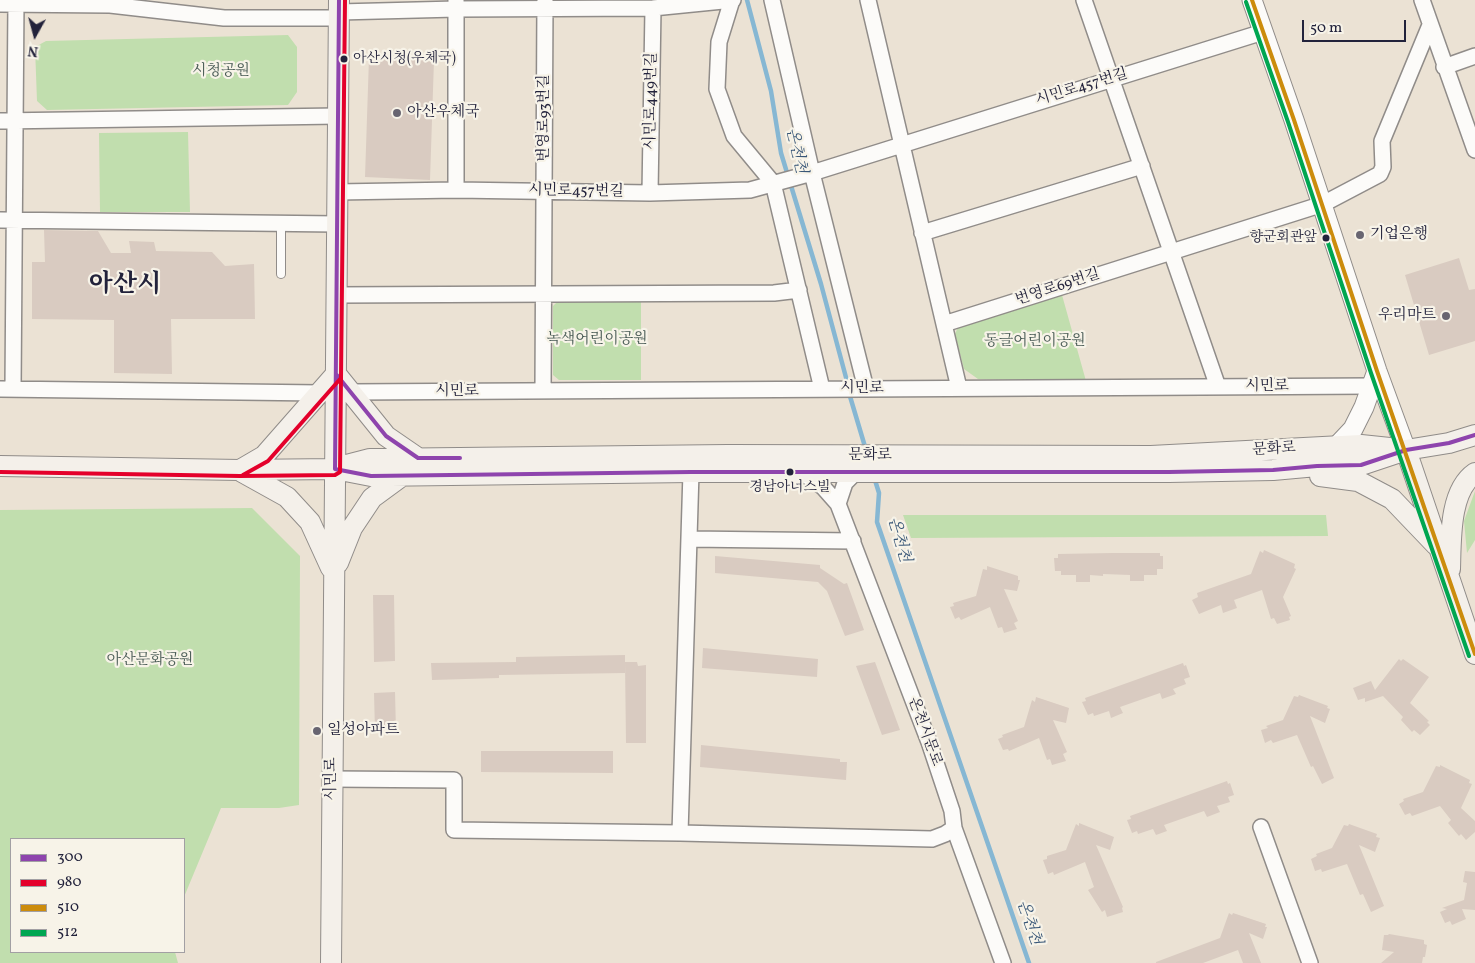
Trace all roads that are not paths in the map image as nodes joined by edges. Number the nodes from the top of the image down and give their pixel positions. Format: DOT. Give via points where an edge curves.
graph roads {
  1 [pos="732,0"];
  2 [pos="772,0"];
  3 [pos="868,0"];
  4 [pos="1084,0"];
  5 [pos="1252,0"];
  6 [pos="16,2"];
  7 [pos="1425,3"];
  8 [pos="0,4"];
  9 [pos="456,5"];
  10 [pos="545,5"];
  11 [pos="653,8"];
  12 [pos="339,10"];
  13 [pos="1430,25"];
  14 [pos="1263,32"];
  15 [pos="1475,56"];
  16 [pos="1444,67"];
  17 [pos="1112,79"];
  18 [pos="338,116"];
  19 [pos="8,121"];
  20 [pos="902,145"];
  21 [pos="1475,150"];
  22 [pos="1142,166"];
  23 [pos="812,173"];
  24 [pos="773,183"];
  25 [pos="456,190"];
  26 [pos="544,190"];
  27 [pos="337,192"];
  28 [pos="650,193"];
  29 [pos="1323,204"];
  30 [pos="7,220"];
  31 [pos="281,223"];
  32 [pos="337,224"];
  33 [pos="922,233"];
  34 [pos="1172,252"];
  35 [pos="281,274"];
  36 [pos="799,290"];
  37 [pos="336,295"];
  38 [pos="544,296"];
  39 [pos="944,324"];
  40 [pos="336,374"];
  41 [pos="1375,379"];
  42 [pos="1218,387"];
  43 [pos="959,388"];
  44 [pos="6,389"];
  45 [pos="822,389"];
  46 [pos="866,389"];
  47 [pos="544,391"];
  48 [pos="352,392"];
  49 [pos="320,393"];
  50 [pos="1475,436"];
  51 [pos="1336,447"];
  52 [pos="1406,450"];
  53 [pos="418,458"];
  54 [pos="883,464"];
  55 [pos="0,466"];
  56 [pos="335,468"];
  57 [pos="240,470"];
  58 [pos="1273,470"];
  59 [pos="846,471"];
  60 [pos="691,472"];
  61 [pos="801,472"];
  62 [pos="1475,473"];
  63 [pos="402,476"];
  64 [pos="838,504"];
  65 [pos="689,539"];
  66 [pos="853,542"];
  67 [pos="1439,547"];
  68 [pos="334,574"];
  69 [pos="1449,578"];
  70 [pos="1475,654"];
  71 [pos="332,779"];
  72 [pos="1261,827"];
  73 [pos="954,828"];
  74 [pos="680,833"];
  75 [pos="331,963"];
  76 [pos="1003,963"];
  77 [pos="1310,963"];
  1 -- 11 [label="street"];
  1 -- 24 [label="street" via="719,42 717,89 734,136"];
  2 -- 23 [label="street"];
  3 -- 20 [label="street"];
  4 -- 17 [label="street"];
  5 -- 14 [label="street"];
  6 -- 8 [label="street"];
  6 -- 12 [label="street" via="110,5 224,18"];
  6 -- 19 [label="street"];
  7 -- 13 [label="street"];
  9 -- 10 [label="street"];
  9 -- 12 [label="street"];
  9 -- 25 [label="street"];
  10 -- 11 [label="street"];
  10 -- 26 [label="street, 번영로93번길"];
  11 -- 28 [label="street, 시민로449번길"];
  12 -- 18 [label="main road, 시민로"];
  13 -- 16 [label="street"];
  13 -- 29 [label="street, 번영로69번길" via="1382,141 1383,167 1380,174"];
  14 -- 17 [label="street, 시민로457번길"];
  14 -- 29 [label="street"];
  15 -- 16 [label="street"];
  16 -- 21 [label="street"];
  17 -- 20 [label="street, 시민로457번길"];
  17 -- 22 [label="street"];
  18 -- 19 [label="street"];
  18 -- 27 [label="main road, 시민로"];
  19 -- 30 [label="street"];
  20 -- 23 [label="street, 시민로457번길"];
  20 -- 33 [label="street"];
  22 -- 33 [label="street"];
  22 -- 34 [label="street"];
  23 -- 24 [label="street, 시민로457번길"];
  23 -- 46 [label="street"];
  24 -- 28 [label="street, 시민로457번길" via="750,190"];
  24 -- 36 [label="street"];
  25 -- 26 [label="street, 시민로457번길"];
  25 -- 27 [label="street, 시민로457번길"];
  26 -- 28 [label="street, 시민로457번길"];
  26 -- 38 [label="street, 번영로93번길"];
  27 -- 32 [label="main road, 시민로"];
  29 -- 34 [label="street, 번영로69번길"];
  29 -- 41 [label="street"];
  30 -- 31 [label="street"];
  30 -- 44 [label="street"];
  31 -- 32 [label="street"];
  31 -- 35 [label="lane"];
  32 -- 37 [label="main road, 시민로"];
  33 -- 39 [label="street"];
  34 -- 39 [label="street, 번영로69번길"];
  34 -- 42 [label="street"];
  36 -- 38 [label="street" via="774,294"];
  36 -- 45 [label="street"];
  37 -- 38 [label="street"];
  37 -- 40 [label="main road, 시민로"];
  38 -- 47 [label="street, 번영로93번길"];
  39 -- 43 [label="street"];
  40 -- 48 [label="main road"];
  40 -- 49 [label="main road"];
  40 -- 56 [label="main road, 시민로"];
  41 -- 42 [label="street, 시민로"];
  41 -- 51 [label="street" via="1353,429"];
  41 -- 52 [label="street"];
  42 -- 43 [label="street, 시민로"];
  43 -- 46 [label="street, 시민로"];
  44 -- 49 [label="street"];
  45 -- 46 [label="street, 시민로"];
  45 -- 47 [label="street, 시민로"];
  47 -- 48 [label="street, 시민로"];
  48 -- 53 [label="main road" via="386,436"];
  49 -- 57 [label="main road" via="264,456"];
  50 -- 52 [label="main road, 문화로"];
  51 -- 52 [label="main road, 문화로" via="1360,445"];
  51 -- 54 [label="main road, 문화로"];
  52 -- 58 [label="main road, 문화로" via="1361,465"];
  52 -- 67 [label="main road"];
  53 -- 56 [label="main road, 문화로" via="370,459"];
  53 -- 59 [label="main road, 문화로" via="728,455"];
  54 -- 58 [label="main road, 문화로" via="1169,472"];
  54 -- 59 [label="main road"];
  55 -- 57 [label="main road, 문화로"];
  56 -- 57 [label="main road, 문화로"];
  56 -- 63 [label="main road, 문화로" via="371,476"];
  56 -- 68 [label="main road, 시민로"];
  57 -- 68 [label="main road" via="288,497 310,522"];
  58 -- 67 [label="main road" via="1358,481 1392,498"];
  59 -- 61 [label="main road, 문화로"];
  59 -- 64 [label="street"];
  60 -- 61 [label="main road, 문화로"];
  60 -- 63 [label="main road, 문화로"];
  60 -- 65 [label="street"];
  61 -- 64 [label="street, 온천시문로" via="823,486"];
  62 -- 69 [label="main road" via="1458,496"];
  63 -- 68 [label="main road" via="372,498 352,528"];
  64 -- 66 [label="street, 온천시문로"];
  65 -- 66 [label="street"];
  65 -- 74 [label="street"];
  66 -- 73 [label="street, 온천시문로" via="928,742 952,811"];
  67 -- 69 [label="main road"];
  68 -- 71 [label="main road, 시민로"];
  69 -- 70 [label="main road"];
  71 -- 74 [label="street" via="454,780 454,830"];
  71 -- 75 [label="main road, 시민로"];
  72 -- 77 [label="street"];
  73 -- 74 [label="street" via="932,838"];
  73 -- 76 [label="street, 온천시문로"];
}
